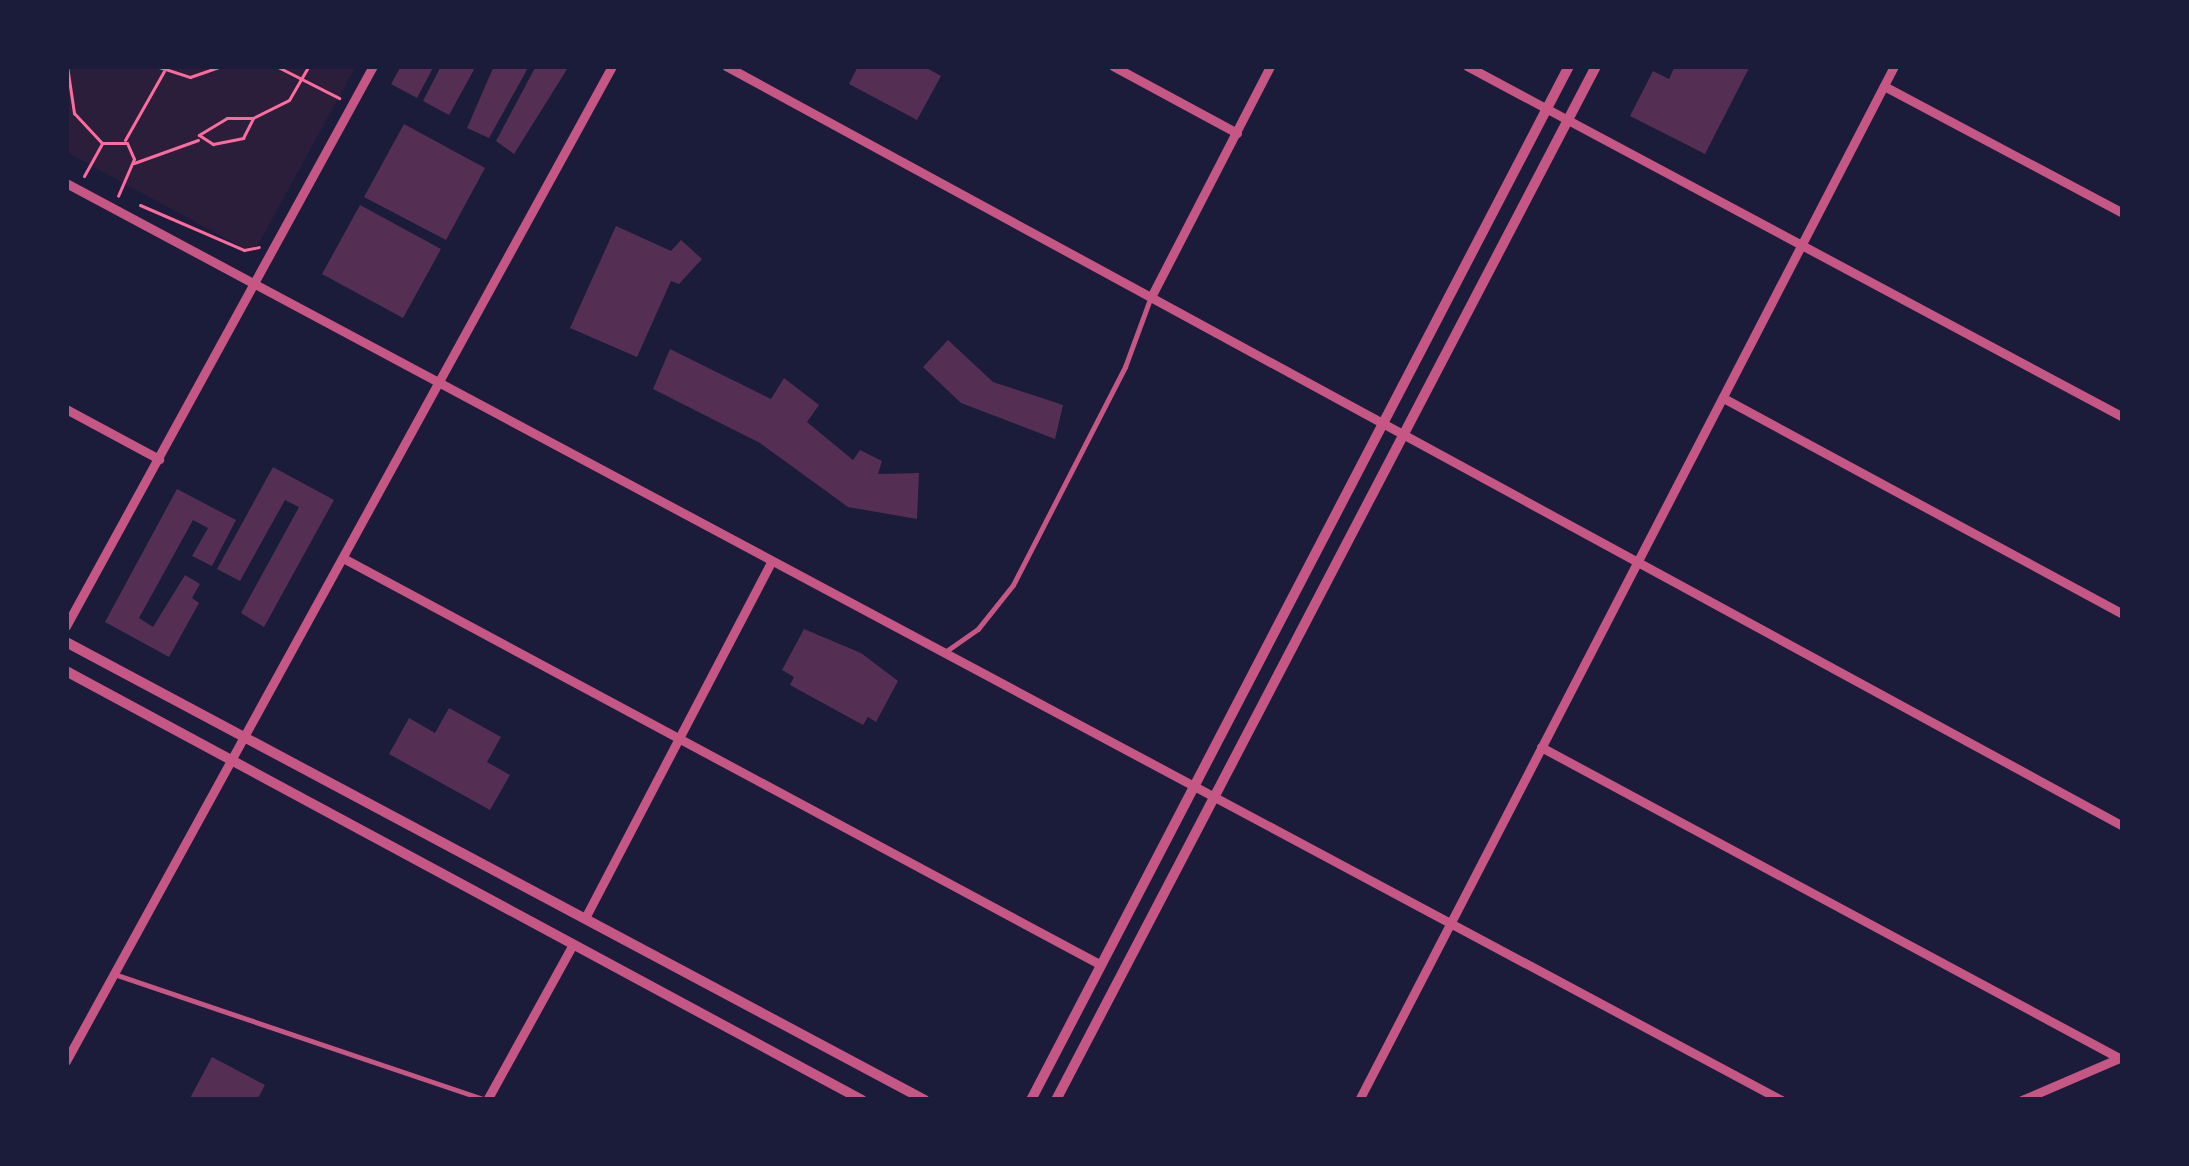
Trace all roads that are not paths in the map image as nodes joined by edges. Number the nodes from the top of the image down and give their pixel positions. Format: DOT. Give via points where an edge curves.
graph roads {
  1 [pos="373,66"];
  2 [pos="612,66"];
  3 [pos="726,66"];
  4 [pos="1113,66"];
  5 [pos="1270,66"];
  6 [pos="1467,66"];
  7 [pos="1569,66"];
  8 [pos="1596,66"];
  9 [pos="1894,66"];
  10 [pos="1883,86"];
  11 [pos="1547,109"];
  12 [pos="1568,121"];
  13 [pos="1237,133"];
  14 [pos="66,184"];
  15 [pos="2123,214"];
  16 [pos="1804,246"];
  17 [pos="252,284"];
  18 [pos="1151,297"];
  19 [pos="437,387"];
  20 [pos="1727,400"];
  21 [pos="66,409"];
  22 [pos="2123,417"];
  23 [pos="1383,426"];
  24 [pos="1405,437"];
  25 [pos="159,459"];
  26 [pos="343,558"];
  27 [pos="771,562"];
  28 [pos="1639,563"];
  29 [pos="2123,614"];
  30 [pos="66,626"];
  31 [pos="66,642"];
  32 [pos="945,652"];
  33 [pos="66,671"];
  34 [pos="242,737"];
  35 [pos="677,739"];
  36 [pos="1541,747"];
  37 [pos="231,757"];
  38 [pos="1191,785"];
  39 [pos="1213,798"];
  40 [pos="2123,826"];
  41 [pos="585,918"];
  42 [pos="1448,922"];
  43 [pos="573,944"];
  44 [pos="1101,965"];
  45 [pos="114,974"];
  46 [pos="2121,1057"];
  47 [pos="66,1061"];
  48 [pos="487,1100"];
  49 [pos="862,1100"];
  50 [pos="925,1100"];
  51 [pos="1031,1100"];
  52 [pos="1056,1100"];
  53 [pos="1359,1100"];
  54 [pos="1781,1100"];
  55 [pos="2022,1100"];
  1 -- 17 [label="street"];
  2 -- 19 [label="street"];
  3 -- 18 [label="street"];
  4 -- 13 [label="street"];
  5 -- 13 [label="street"];
  6 -- 11 [label="street"];
  7 -- 11 [label="street"];
  8 -- 12 [label="street"];
  9 -- 10 [label="street"];
  10 -- 15 [label="street"];
  10 -- 16 [label="street"];
  11 -- 12 [label="street"];
  11 -- 23 [label="street"];
  12 -- 16 [label="street"];
  12 -- 24 [label="street"];
  13 -- 18 [label="street"];
  14 -- 17 [label="street"];
  16 -- 20 [label="street"];
  16 -- 22 [label="street"];
  17 -- 19 [label="street"];
  17 -- 25 [label="street"];
  18 -- 23 [label="street"];
  18 -- 32 [label="lane" via="1125,367 1013,585 978,628"];
  19 -- 26 [label="street"];
  19 -- 27 [label="street"];
  20 -- 28 [label="street"];
  20 -- 29 [label="street"];
  21 -- 25 [label="street"];
  23 -- 24 [label="street"];
  23 -- 38 [label="street"];
  24 -- 28 [label="street"];
  24 -- 39 [label="street"];
  25 -- 30 [label="street"];
  26 -- 34 [label="street"];
  26 -- 35 [label="street"];
  27 -- 32 [label="street"];
  27 -- 35 [label="street"];
  28 -- 36 [label="street"];
  28 -- 40 [label="street"];
  31 -- 34 [label="street"];
  32 -- 38 [label="street"];
  33 -- 37 [label="street"];
  34 -- 37 [label="street"];
  34 -- 41 [label="street"];
  35 -- 41 [label="street"];
  35 -- 44 [label="street"];
  36 -- 42 [label="street"];
  36 -- 46 [label="street"];
  37 -- 43 [label="street"];
  37 -- 45 [label="street"];
  38 -- 39 [label="street"];
  38 -- 44 [label="street"];
  39 -- 42 [label="street"];
  39 -- 52 [label="street"];
  41 -- 50 [label="street"];
  42 -- 53 [label="street"];
  42 -- 54 [label="street"];
  43 -- 48 [label="street"];
  43 -- 49 [label="street"];
  44 -- 51 [label="street"];
  45 -- 47 [label="street"];
  45 -- 48 [label="lane"];
  46 -- 55 [label="street"];
}
